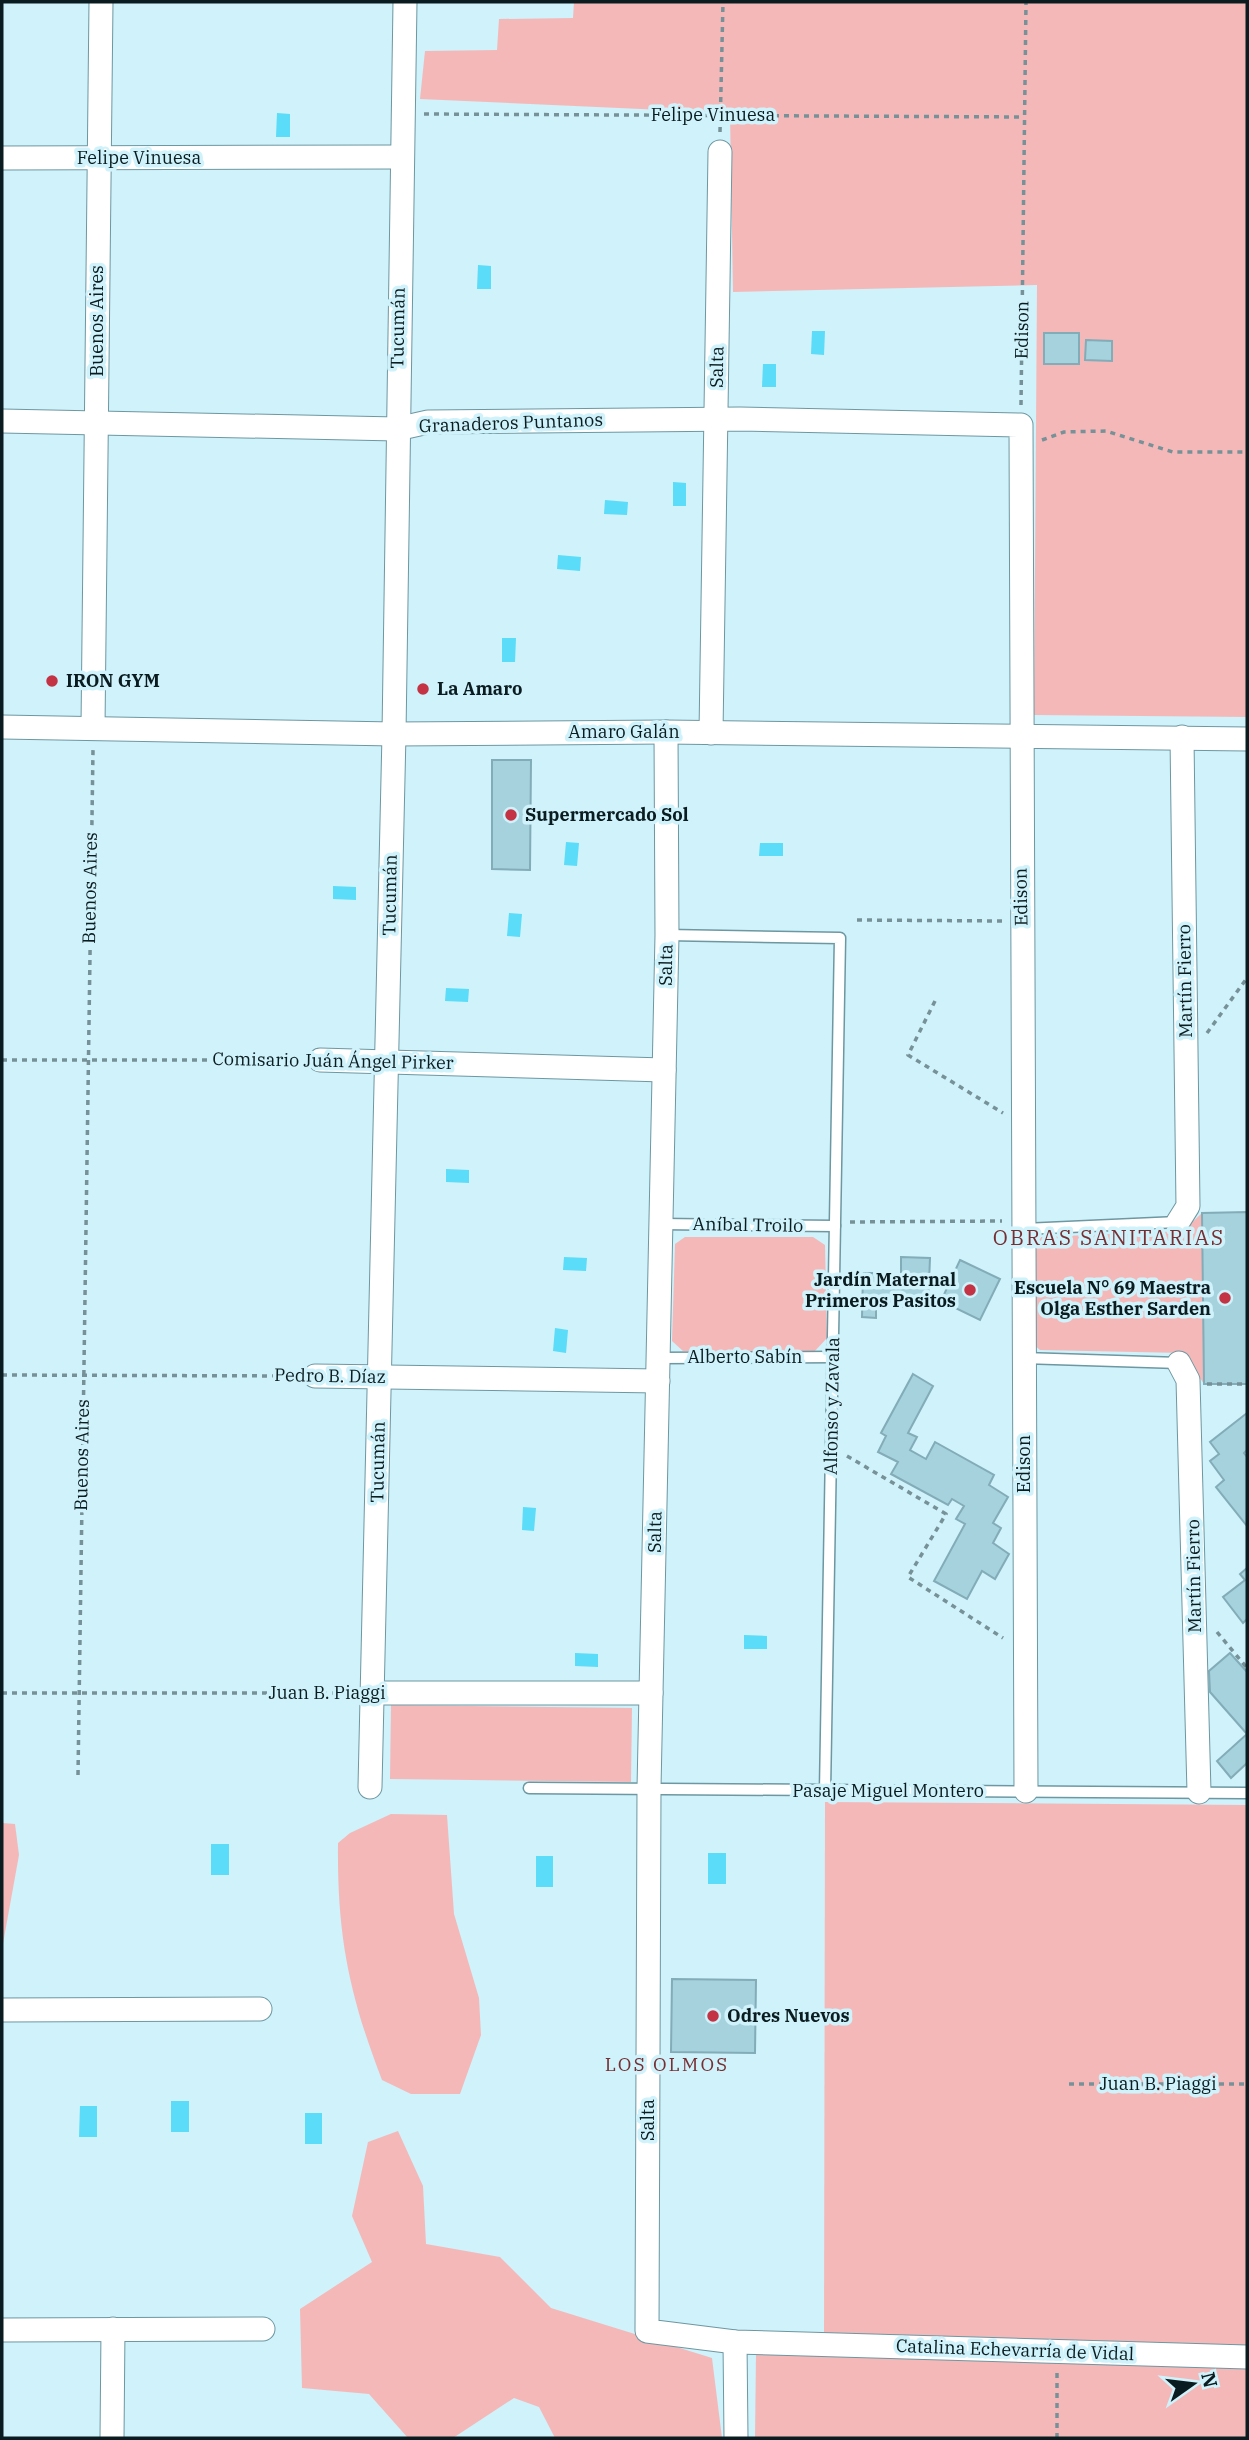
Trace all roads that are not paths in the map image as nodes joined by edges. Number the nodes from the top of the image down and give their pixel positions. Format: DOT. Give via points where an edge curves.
graph roads {
  1 [pos="100,2"];
  2 [pos="404,2"];
  3 [pos="720,152"];
  4 [pos="401,157"];
  5 [pos="2,158"];
  6 [pos="99,158"];
  7 [pos="717,420"];
  8 [pos="2,421"];
  9 [pos="97,422"];
  10 [pos="1021,425"];
  11 [pos="397,429"];
  12 [pos="2,727"];
  13 [pos="93,727"];
  14 [pos="666,732"];
  15 [pos="711,733"];
  16 [pos="394,734"];
  17 [pos="1020,734"];
  18 [pos="1182,737"];
  19 [pos="1247,738"];
  20 [pos="667,935"];
  21 [pos="320,1060"];
  22 [pos="387,1061"];
  23 [pos="664,1070"];
  24 [pos="1178,1222"];
  25 [pos="661,1224"];
  26 [pos="1014,1225"];
  27 [pos="835,1226"];
  28 [pos="833,1357"];
  29 [pos="658,1358"];
  30 [pos="1023,1358"];
  31 [pos="1179,1363"];
  32 [pos="315,1376"];
  33 [pos="379,1377"];
  34 [pos="658,1381"];
  35 [pos="373,1693"];
  36 [pos="651,1693"];
  37 [pos="370,1787"];
  38 [pos="529,1788"];
  39 [pos="649,1788"];
  40 [pos="825,1791"];
  41 [pos="1026,1791"];
  42 [pos="1199,1792"];
  43 [pos="1247,1793"];
  44 [pos="2,2010"];
  45 [pos="260,2010"];
  46 [pos="113,2329"];
  47 [pos="263,2329"];
  48 [pos="2,2330"];
  49 [pos="647,2331"];
  50 [pos="735,2342"];
  51 [pos="1247,2357"];
  52 [pos="112,2438"];
  53 [pos="736,2438"];
  1 -- 6 [label="street, Buenos Aires"];
  2 -- 4 [label="street, Tucumán"];
  3 -- 7 [label="street, Salta"];
  4 -- 6 [label="street, Felipe Vinuesa"];
  4 -- 11 [label="street, Tucumán"];
  5 -- 6 [label="street, Felipe Vinuesa"];
  6 -- 9 [label="street, Buenos Aires"];
  7 -- 10 [label="street, Granaderos Puntanos"];
  7 -- 11 [label="street, Granaderos Puntanos" via="428,422"];
  7 -- 15 [label="street, Salta"];
  8 -- 9 [label="street, Granaderos Puntanos"];
  9 -- 11 [label="street, Granaderos Puntanos"];
  9 -- 13 [label="street, Buenos Aires"];
  10 -- 17 [label="street, Edison"];
  11 -- 16 [label="street, Tucumán"];
  12 -- 13 [label="street, Amaro Galán"];
  13 -- 16 [label="street, Amaro Galán"];
  14 -- 15 [label="street, Amaro Galán"];
  14 -- 16 [label="street, Amaro Galán"];
  14 -- 20 [label="street, Salta"];
  15 -- 17 [label="street, Amaro Galán"];
  16 -- 22 [label="street, Tucumán"];
  17 -- 18 [label="street, Amaro Galán"];
  17 -- 26 [label="street, Edison"];
  18 -- 19 [label="street, Amaro Galán"];
  18 -- 24 [label="street, Martín Fierro" via="1188,1206"];
  20 -- 23 [label="street, Salta"];
  20 -- 27 [label="lane, Alfonso y Zavala" via="840,938"];
  21 -- 22 [label="street, Comisario Juán Ángel Pirker"];
  22 -- 23 [label="street, Comisario Juán Ángel Pirker"];
  22 -- 33 [label="street, Tucumán"];
  23 -- 25 [label="street, Salta"];
  24 -- 26 [label="lane"];
  25 -- 27 [label="lane, Aníbal Troilo"];
  25 -- 29 [label="street, Salta"];
  26 -- 30 [label="street, Edison"];
  27 -- 28 [label="lane, Alfonso y Zavala"];
  28 -- 29 [label="lane, Alberto Sabín"];
  28 -- 40 [label="lane, Alfonso y Zavala"];
  29 -- 34 [label="street, Salta"];
  30 -- 31 [label="lane"];
  30 -- 41 [label="street, Edison"];
  31 -- 42 [label="street, Martín Fierro" via="1188,1380"];
  32 -- 33 [label="street, Pedro B. Díaz"];
  33 -- 34 [label="street, Pedro B. Díaz"];
  33 -- 35 [label="street, Tucumán"];
  34 -- 36 [label="street, Salta"];
  35 -- 36 [label="street, Juan B. Piaggi"];
  35 -- 37 [label="street, Tucumán"];
  36 -- 39 [label="street, Salta"];
  38 -- 39 [label="lane, Pasaje Miguel Montero"];
  39 -- 40 [label="lane, Pasaje Miguel Montero"];
  39 -- 49 [label="street, Salta"];
  40 -- 41 [label="lane, Pasaje Miguel Montero"];
  41 -- 42 [label="lane, Pasaje Miguel Montero"];
  42 -- 43 [label="lane, Pasaje Miguel Montero"];
  44 -- 45 [label="street"];
  46 -- 47 [label="street"];
  46 -- 48 [label="street"];
  46 -- 52 [label="street"];
  49 -- 50 [label="street, Catalina Echevarría de Vidal"];
  50 -- 51 [label="street, Catalina Echevarría de Vidal"];
  50 -- 53 [label="street"];
}
